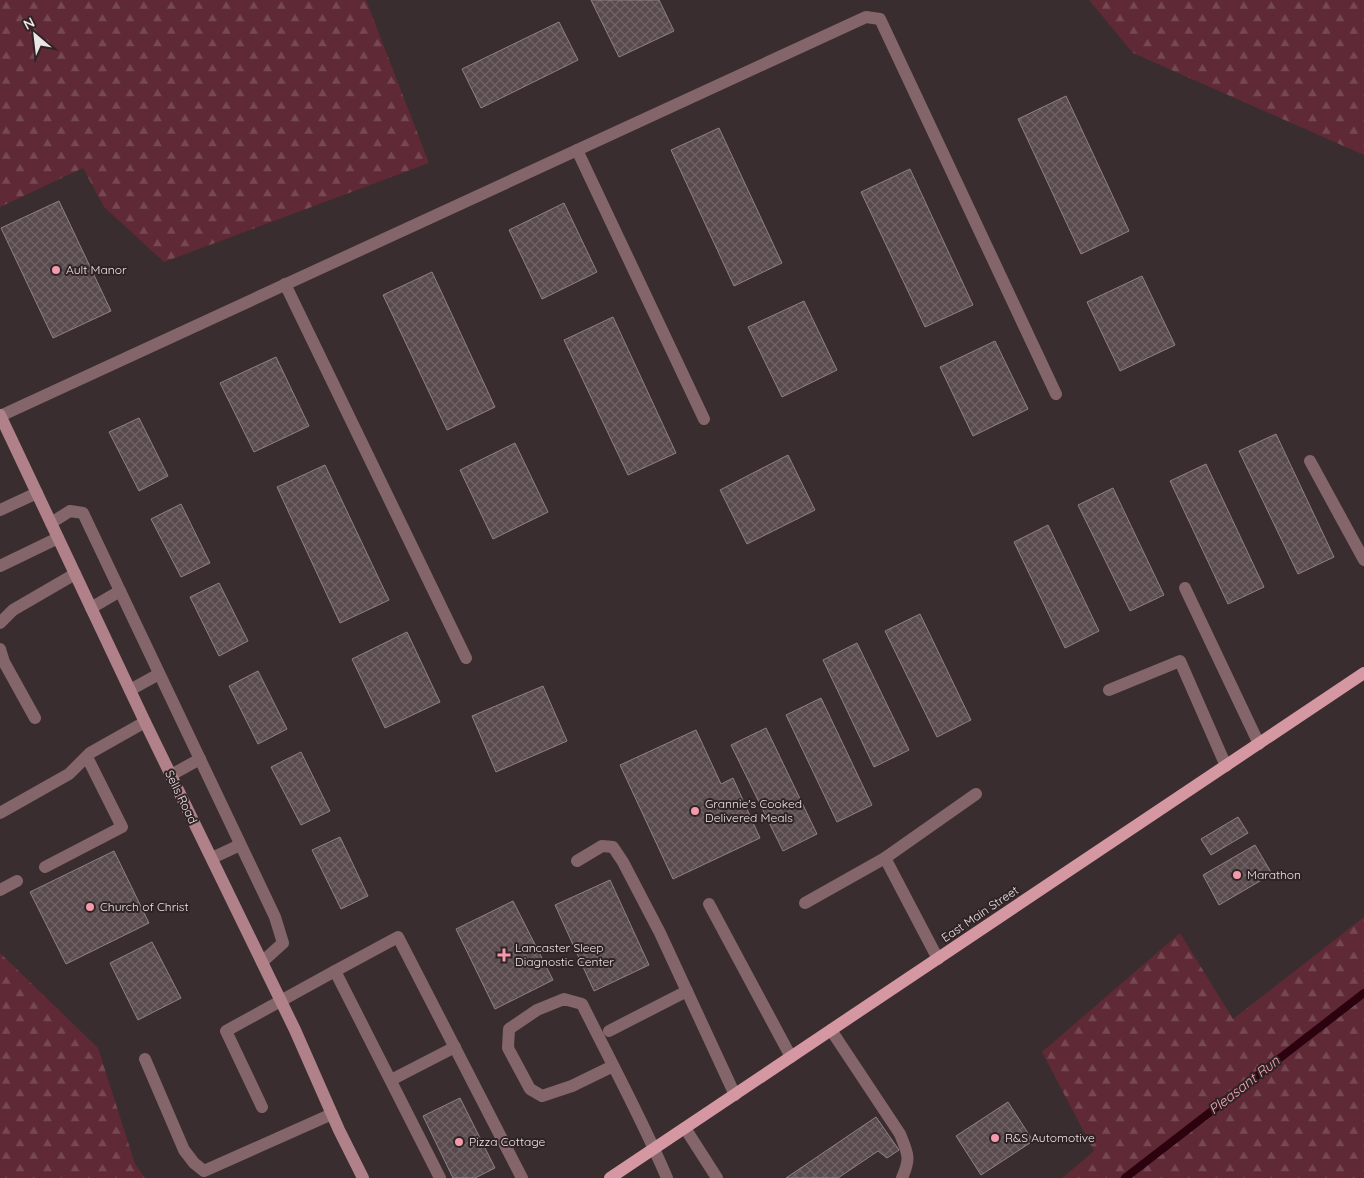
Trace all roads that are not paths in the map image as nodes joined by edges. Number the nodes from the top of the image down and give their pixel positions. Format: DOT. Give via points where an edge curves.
graph roads {
  1 [pos="577,150"];
  2 [pos="285,284"];
  3 [pos="1056,394"];
  4 [pos="0,415"];
  5 [pos="704,419"];
  6 [pos="1310,461"];
  7 [pos="37,492"];
  8 [pos="0,510"];
  9 [pos="51,523"];
  10 [pos="58,538"];
  11 [pos="1364,560"];
  12 [pos="0,566"];
  13 [pos="75,574"];
  14 [pos="1185,588"];
  15 [pos="120,591"];
  16 [pos="91,608"];
  17 [pos="0,623"];
  18 [pos="0,649"];
  19 [pos="466,658"];
  20 [pos="1364,673"];
  21 [pos="159,674"];
  22 [pos="130,690"];
  23 [pos="1109,690"];
  24 [pos="36,718"];
  25 [pos="145,722"];
  26 [pos="1259,744"];
  27 [pos="86,757"];
  28 [pos="200,759"];
  29 [pos="1226,766"];
  30 [pos="171,775"];
  31 [pos="976,794"];
  32 [pos="0,813"];
  33 [pos="240,845"];
  34 [pos="212,858"];
  35 [pos="885,858"];
  36 [pos="577,861"];
  37 [pos="45,866"];
  38 [pos="17,881"];
  39 [pos="0,890"];
  40 [pos="804,903"];
  41 [pos="709,904"];
  42 [pos="938,959"];
  43 [pos="262,962"];
  44 [pos="335,971"];
  45 [pos="687,991"];
  46 [pos="281,1001"];
  47 [pos="831,1030"];
  48 [pos="609,1031"];
  49 [pos="455,1047"];
  50 [pos="791,1057"];
  51 [pos="145,1059"];
  52 [pos="613,1066"];
  53 [pos="391,1080"];
  54 [pos="735,1094"];
  55 [pos="262,1107"];
  56 [pos="332,1114"];
  57 [pos="685,1128"];
  58 [pos="654,1148"];
  59 [pos="363,1178"];
  60 [pos="440,1178"];
  61 [pos="522,1178"];
  62 [pos="610,1178"];
  63 [pos="667,1178"];
  64 [pos="717,1178"];
  65 [pos="902,1178"];
  1 -- 2 [label="street"];
  1 -- 3 [label="street" via="866,16 880,19"];
  1 -- 5 [label="street"];
  2 -- 4 [label="street"];
  2 -- 19 [label="street"];
  4 -- 7 [label="street, Sells Road"];
  6 -- 11 [label="street"];
  7 -- 8 [label="street"];
  7 -- 9 [label="street, Sells Road"];
  9 -- 10 [label="street, Sells Road"];
  9 -- 15 [label="street" via="70,511 83,513"];
  10 -- 12 [label="street"];
  10 -- 13 [label="street, Sells Road"];
  13 -- 16 [label="street, Sells Road"];
  13 -- 17 [label="street" via="13,610"];
  14 -- 26 [label="street"];
  15 -- 16 [label="street"];
  15 -- 21 [label="street"];
  16 -- 22 [label="street, Sells Road"];
  18 -- 24 [label="street"];
  20 -- 26 [label="main road, East Main Street"];
  21 -- 22 [label="street"];
  21 -- 28 [label="street"];
  22 -- 25 [label="street, Sells Road"];
  23 -- 29 [label="street" via="1180,661"];
  25 -- 27 [label="street"];
  25 -- 30 [label="street, Sells Road"];
  26 -- 29 [label="main road, East Main Street"];
  27 -- 32 [label="street" via="69,774"];
  27 -- 37 [label="street" via="122,827"];
  28 -- 30 [label="street"];
  28 -- 33 [label="street"];
  29 -- 42 [label="main road, East Main Street"];
  30 -- 34 [label="street, Sells Road"];
  31 -- 35 [label="street"];
  33 -- 34 [label="street"];
  33 -- 43 [label="street" via="275,917 283,944"];
  34 -- 43 [label="street, Sells Road"];
  35 -- 40 [label="street"];
  35 -- 42 [label="street"];
  36 -- 45 [label="street" via="602,846 613,847 652,917"];
  38 -- 39 [label="street"];
  41 -- 50 [label="street"];
  42 -- 47 [label="main road, East Main Street"];
  43 -- 46 [label="street, Sells Road"];
  44 -- 46 [label="street"];
  44 -- 49 [label="street" via="398,937"];
  44 -- 53 [label="street"];
  45 -- 48 [label="street"];
  45 -- 54 [label="street"];
  46 -- 55 [label="street" via="226,1031"];
  46 -- 56 [label="street, Sells Road"];
  47 -- 50 [label="main road, East Main Street"];
  47 -- 65 [label="street" via="900,1134 908,1164"];
  49 -- 53 [label="street"];
  49 -- 61 [label="street"];
  50 -- 54 [label="main road, East Main Street"];
  51 -- 56 [label="street" via="184,1150 204,1172"];
  52 -- 52 [label="street" via="582,1004 564,1000 537,1010 509,1029 508,1048 530,1089 542,1096"];
  52 -- 58 [label="street"];
  53 -- 60 [label="street"];
  54 -- 57 [label="main road, East Main Street"];
  56 -- 59 [label="street, Sells Road"];
  57 -- 58 [label="main road, East Main Street"];
  57 -- 64 [label="street"];
  58 -- 62 [label="main road, East Main Street"];
  58 -- 63 [label="street"];
}
